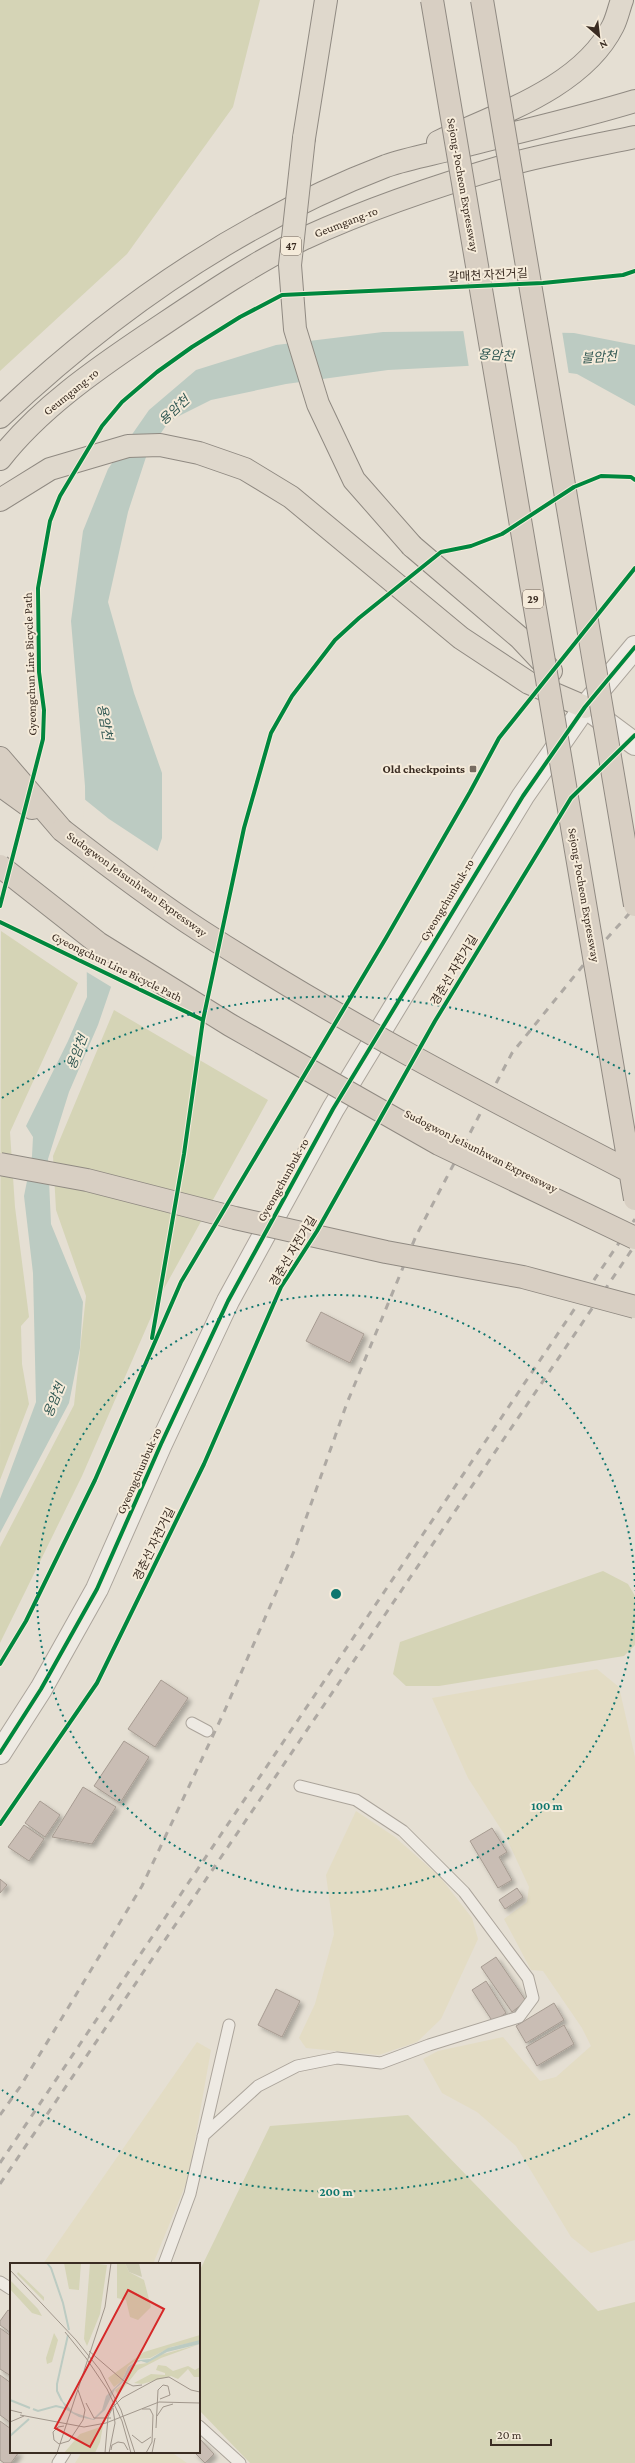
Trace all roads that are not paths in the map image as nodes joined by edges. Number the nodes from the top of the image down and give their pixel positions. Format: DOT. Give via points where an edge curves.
graph roads {
  1 [pos="326,0"];
  2 [pos="432,0"];
  3 [pos="482,0"];
  4 [pos="622,0"];
  5 [pos="635,101"];
  6 [pos="635,137"];
  7 [pos="388,166"];
  8 [pos="0,417"];
  9 [pos="0,458"];
  10 [pos="0,500"];
  11 [pos="635,647"];
  12 [pos="585,707"];
  13 [pos="635,744"];
  14 [pos="0,758"];
  15 [pos="0,785"];
  16 [pos="62,830"];
  17 [pos="0,866"];
  18 [pos="635,905"];
  19 [pos="0,1164"];
  20 [pos="635,1174"];
  21 [pos="635,1199"];
  22 [pos="635,1238"];
  23 [pos="635,1307"];
  24 [pos="192,1723"];
  25 [pos="207,1731"];
  26 [pos="0,1753"];
  27 [pos="300,1786"];
  28 [pos="229,2025"];
  29 [pos="203,2136"];
  30 [pos="164,2263"];
  31 [pos="0,2282"];
  32 [pos="10,2288"];
  33 [pos="200,2427"];
  34 [pos="64,2453"];
  35 [pos="58,2463"];
  36 [pos="240,2463"];
  1 -- 12 [label="highway, bridge" via="304,138 290,265 295,329 318,404 354,480 412,546 520,638"];
  2 -- 21 [label="highway, Sejong-Pocheon Expressway / 29, bridge"];
  3 -- 18 [label="highway, bridge"];
  4 -- 7 [label="highway" via="613,26 599,46 583,65 548,90"];
  5 -- 7 [label="highway"];
  6 -- 9 [label="highway, Geumgang-ro / 47" via="512,164 412,197 305,238 204,297 127,349 78,385 19,435"];
  7 -- 8 [label="highway" via="310,200 242,234 147,295 74,351"];
  10 -- 12 [label="highway" via="50,469 128,446 160,445 199,453 245,469 290,497 461,638 523,679"];
  11 -- 12 [label="street, Gyeongchunbuk-ro"];
  12 -- 13 [label="street"];
  12 -- 26 [label="street, Gyeongchunbuk-ro" via="523,796 333,1109 228,1300 97,1589 41,1689"];
  14 -- 16 [label="highway"];
  15 -- 16 [label="highway, Sudogwon Je1sunhwan Expressway"];
  16 -- 20 [label="highway, Sudogwon Je1sunhwan Expressway, bridge" via="200,930 268,973 461,1084"];
  17 -- 22 [label="highway, Sudogwon Je1sunhwan Expressway, bridge" via="98,943 230,1025 439,1144"];
  19 -- 23 [label="highway, bridge" via="87,1180 234,1218 379,1250 523,1277"];
  24 -- 25 [label="lane"];
  27 -- 29 [label="lane" via="356,1800 403,1831 464,1892 528,1978 533,1998 519,2017 429,2044 381,2063 337,2058 297,2066 258,2086"];
  28 -- 29 [label="lane"];
  29 -- 30 [label="lane" via="190,2194"];
  31 -- 32 [label="lane"];
  33 -- 36 [label="lane"];
  34 -- 35 [label="lane"];
}
